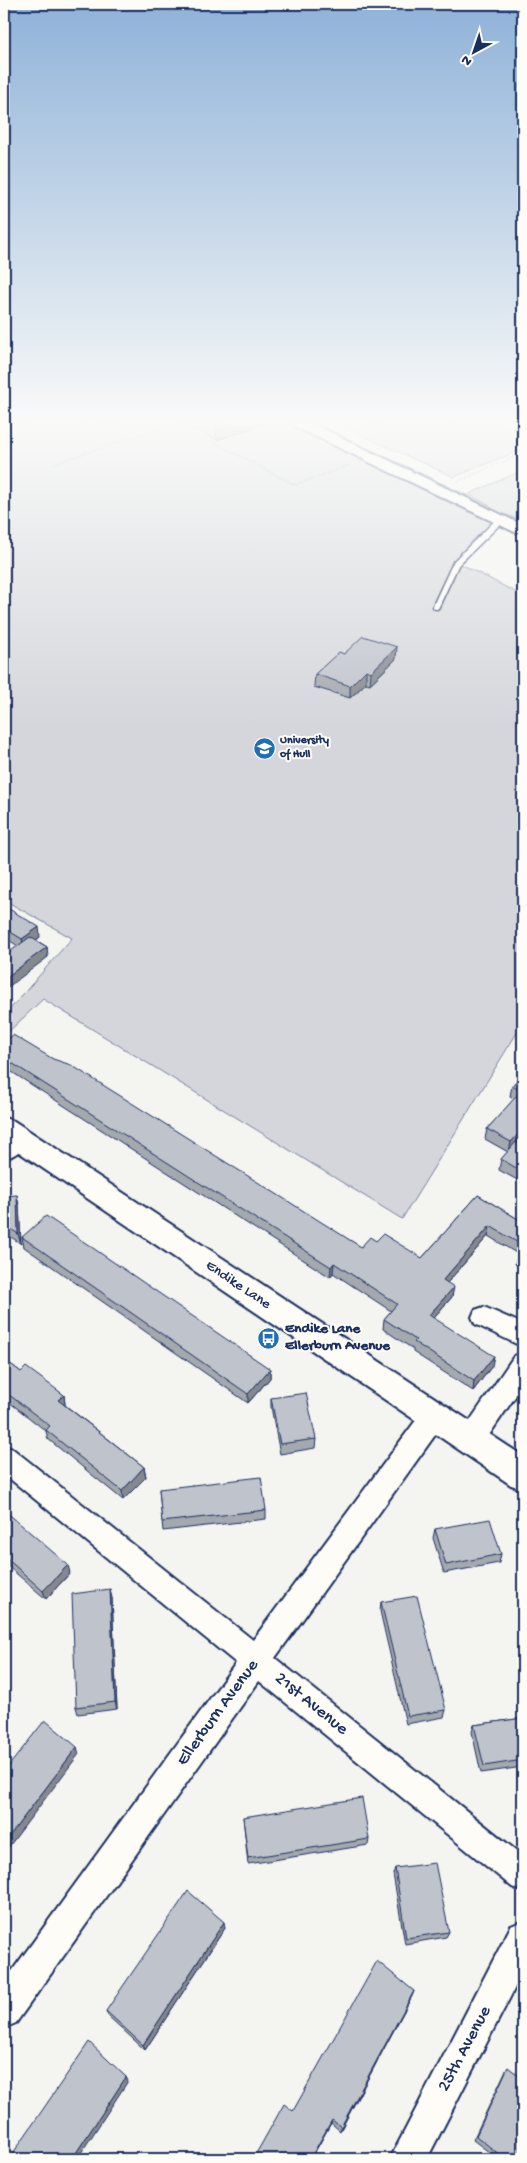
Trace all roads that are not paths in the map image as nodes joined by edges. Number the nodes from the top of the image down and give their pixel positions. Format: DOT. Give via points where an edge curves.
graph roads {
  1 [pos="495,525"];
  2 [pos="510,525"];
  3 [pos="523,531"];
  4 [pos="436,606"];
  5 [pos="9,1139"];
  6 [pos="484,1317"];
  7 [pos="523,1339"];
  8 [pos="523,1364"];
  9 [pos="434,1416"];
  10 [pos="472,1439"];
  11 [pos="4,1458"];
  12 [pos="523,1474"];
  13 [pos="256,1660"];
  14 [pos="523,1876"];
  15 [pos="523,1938"];
  16 [pos="4,2011"];
  17 [pos="408,2159"];
  1 -- 4 [label="lane" via="456,563"];
  2 -- 3 [label="street"];
  5 -- 9 [label="street, Endike Lane"];
  6 -- 7 [label="street"];
  8 -- 10 [label="street"];
  9 -- 10 [label="street, Endike Lane"];
  9 -- 13 [label="street, Ellerburn Avenue"];
  10 -- 12 [label="street, Endike Lane"];
  11 -- 13 [label="street, 21st Avenue"];
  13 -- 14 [label="street, 21st Avenue"];
  13 -- 16 [label="street, Ellerburn Avenue"];
  15 -- 17 [label="street, 25th Avenue"];
}
